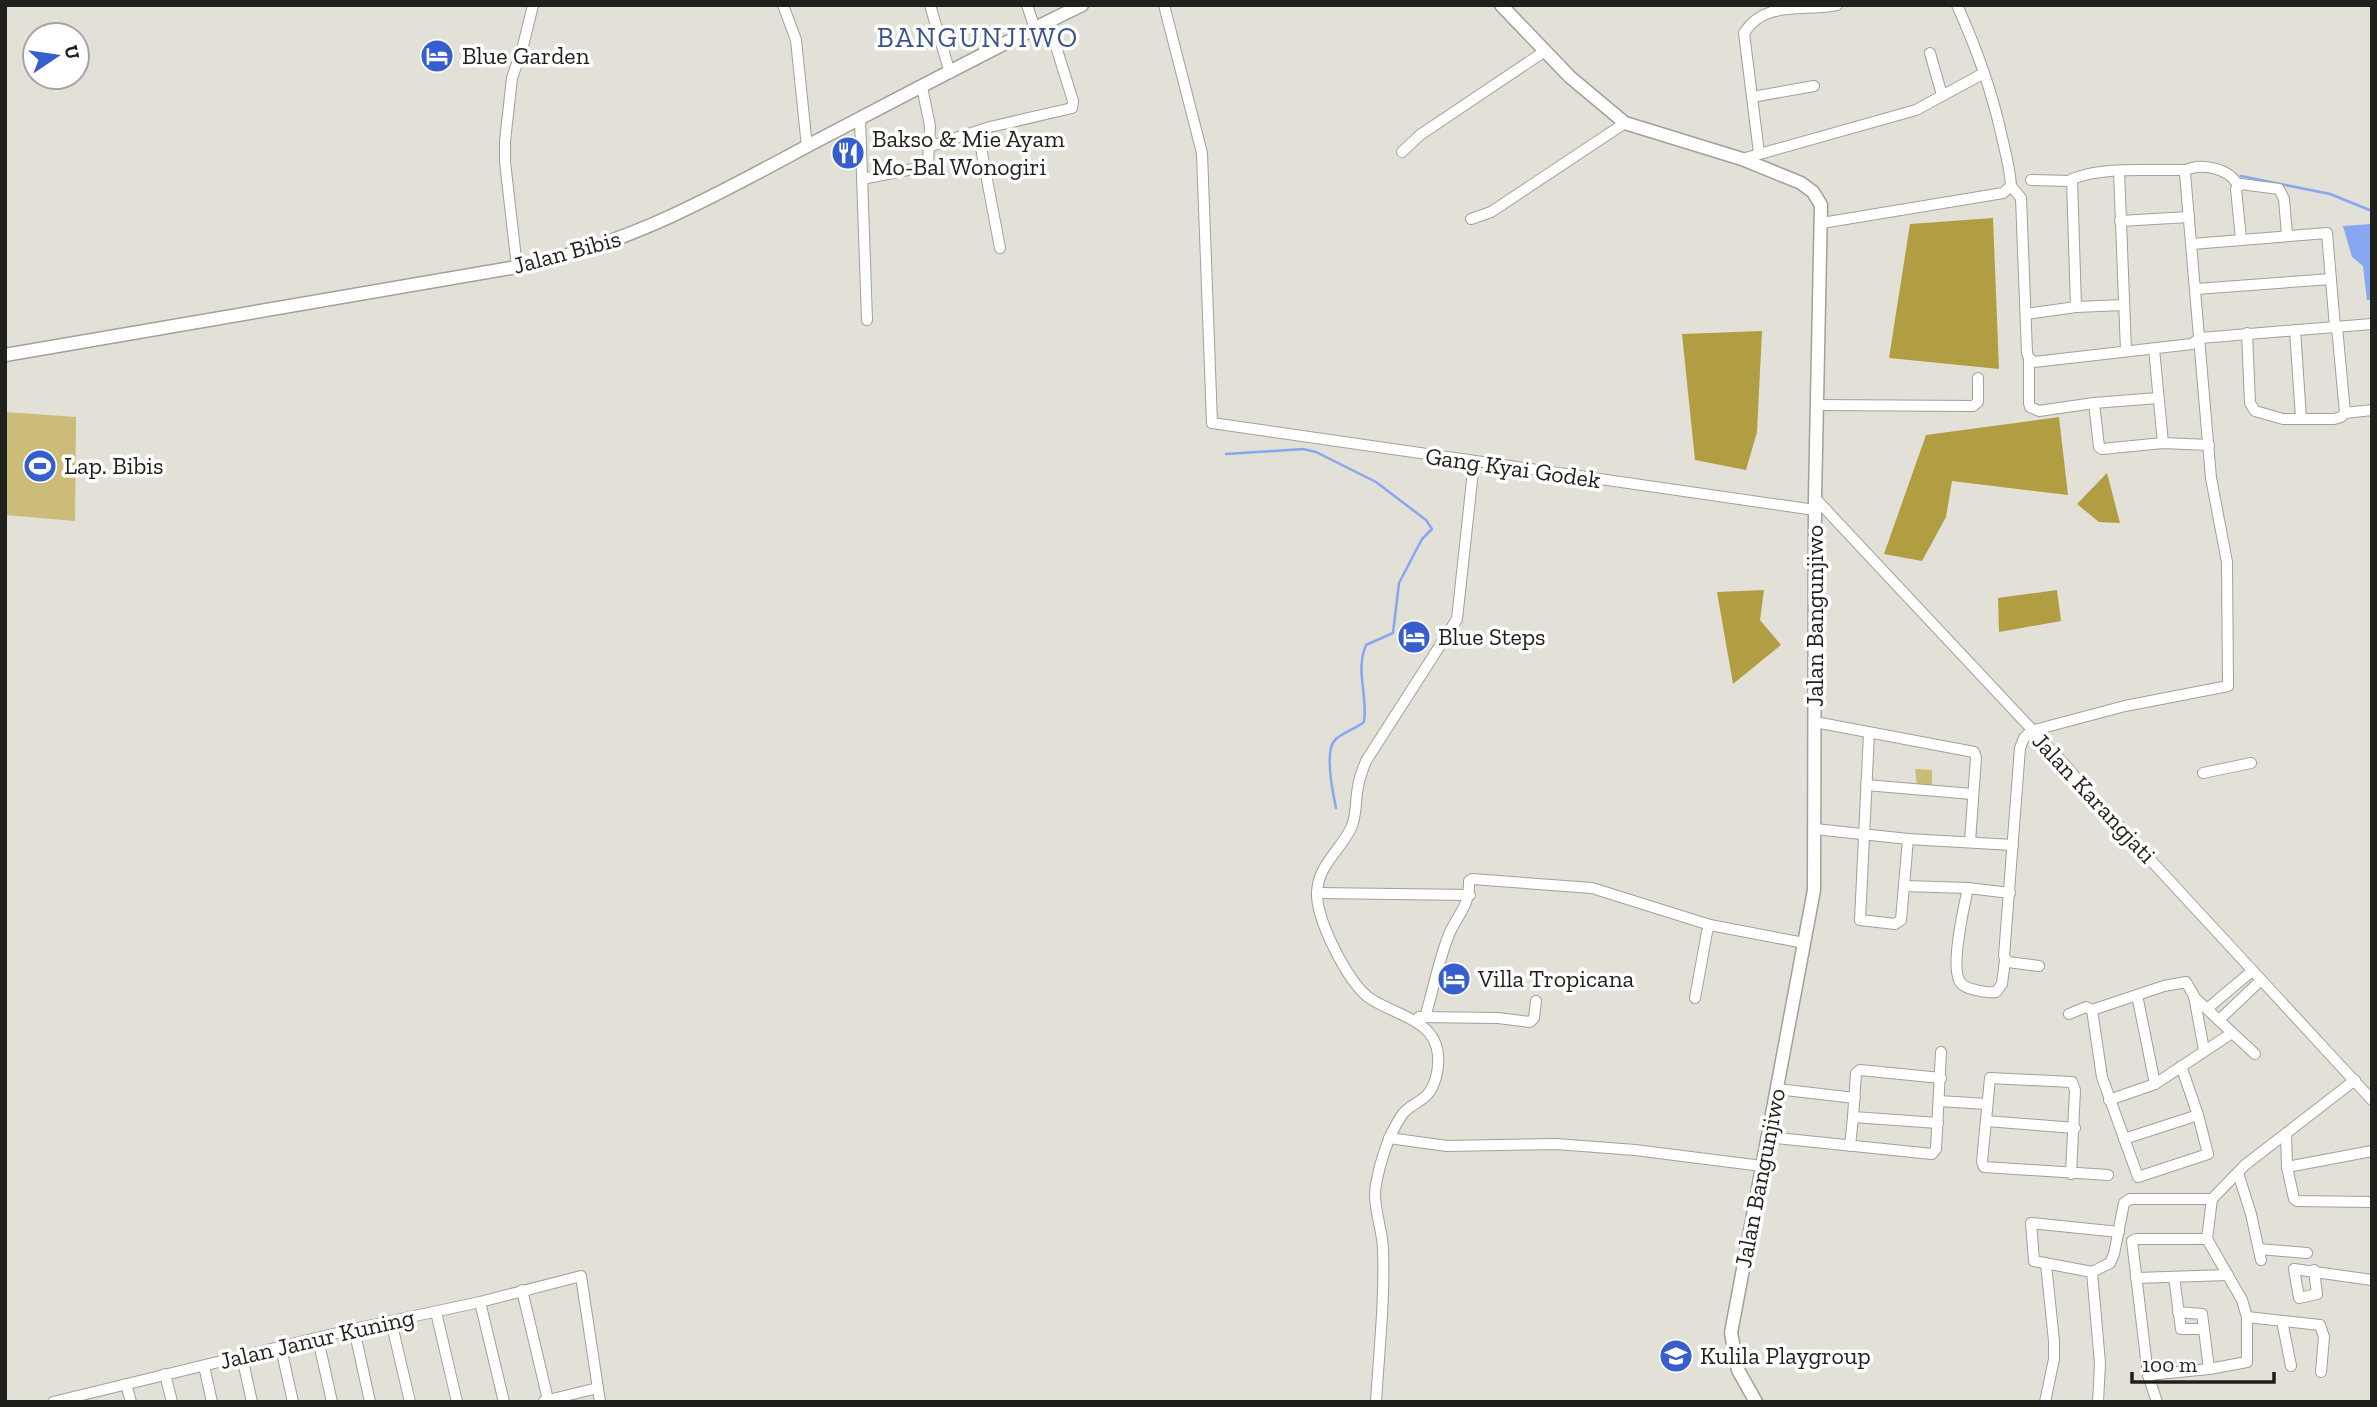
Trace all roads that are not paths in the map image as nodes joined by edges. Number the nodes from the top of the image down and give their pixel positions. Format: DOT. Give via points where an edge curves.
graph roads {
  1 [pos="533,5"];
  2 [pos="783,5"];
  3 [pos="930,5"];
  4 [pos="1027,5"];
  5 [pos="1082,5"];
  6 [pos="1164,5"];
  7 [pos="1501,5"];
  8 [pos="1837,5"];
  9 [pos="1956,5"];
  10 [pos="1780,6"];
  11 [pos="1048,21"];
  12 [pos="1035,29"];
  13 [pos="1545,51"];
  14 [pos="1930,53"];
  15 [pos="950,73"];
  16 [pos="1984,73"];
  17 [pos="1814,86"];
  18 [pos="922,87"];
  19 [pos="1942,94"];
  20 [pos="1752,97"];
  21 [pos="860,118"];
  22 [pos="1625,124"];
  23 [pos="978,131"];
  24 [pos="807,147"];
  25 [pos="929,147"];
  26 [pos="1402,152"];
  27 [pos="1759,153"];
  28 [pos="1742,159"];
  29 [pos="2119,171"];
  30 [pos="2184,171"];
  31 [pos="862,179"];
  32 [pos="2031,180"];
  33 [pos="2070,181"];
  34 [pos="2238,185"];
  35 [pos="2011,186"];
  36 [pos="2189,217"];
  37 [pos="1471,219"];
  38 [pos="2120,221"];
  39 [pos="1822,223"];
  40 [pos="2287,235"];
  41 [pos="2241,239"];
  42 [pos="2192,244"];
  43 [pos="1000,248"];
  44 [pos="517,267"];
  45 [pos="2331,279"];
  46 [pos="2196,289"];
  47 [pos="2124,305"];
  48 [pos="2076,307"];
  49 [pos="2026,314"];
  50 [pos="867,320"];
  51 [pos="2372,324"];
  52 [pos="2336,327"];
  53 [pos="2295,330"];
  54 [pos="2247,333"];
  55 [pos="2200,338"];
  56 [pos="2154,349"];
  57 [pos="2126,351"];
  58 [pos="5,355"];
  59 [pos="2029,358"];
  60 [pos="1978,378"];
  61 [pos="2158,398"];
  62 [pos="2094,403"];
  63 [pos="1817,405"];
  64 [pos="2372,410"];
  65 [pos="2345,413"];
  66 [pos="2301,418"];
  67 [pos="2163,443"];
  68 [pos="2209,445"];
  69 [pos="1474,462"];
  70 [pos="1815,504"];
  71 [pos="1815,722"];
  72 [pos="2032,731"];
  73 [pos="1869,733"];
  74 [pos="2251,763"];
  75 [pos="2203,773"];
  76 [pos="1866,785"];
  77 [pos="1972,794"];
  78 [pos="1815,830"];
  79 [pos="1862,835"];
  80 [pos="1908,839"];
  81 [pos="1970,842"];
  82 [pos="2013,845"];
  83 [pos="1904,886"];
  84 [pos="1968,888"];
  85 [pos="1317,893"];
  86 [pos="2010,893"];
  87 [pos="1470,895"];
  88 [pos="1710,925"];
  89 [pos="1804,943"];
  90 [pos="2005,960"];
  91 [pos="2039,966"];
  92 [pos="2252,971"];
  93 [pos="2261,980"];
  94 [pos="2137,995"];
  95 [pos="2194,996"];
  96 [pos="1695,998"];
  97 [pos="1536,1001"];
  98 [pos="2208,1008"];
  99 [pos="2092,1010"];
  100 [pos="2069,1014"];
  101 [pos="1408,1017"];
  102 [pos="1425,1017"];
  103 [pos="2219,1020"];
  104 [pos="2232,1033"];
  105 [pos="2204,1050"];
  106 [pos="1941,1052"];
  107 [pos="2255,1054"];
  108 [pos="2181,1066"];
  109 [pos="1941,1078"];
  110 [pos="2356,1080"];
  111 [pos="2155,1084"];
  112 [pos="1777,1089"];
  113 [pos="1855,1098"];
  114 [pos="2109,1100"];
  115 [pos="2372,1100"];
  116 [pos="1939,1101"];
  117 [pos="1987,1104"];
  118 [pos="2199,1115"];
  119 [pos="1853,1117"];
  120 [pos="1986,1121"];
  121 [pos="1938,1123"];
  122 [pos="2075,1128"];
  123 [pos="2286,1133"];
  124 [pos="1768,1137"];
  125 [pos="1390,1138"];
  126 [pos="2124,1139"];
  127 [pos="1850,1146"];
  128 [pos="2372,1151"];
  129 [pos="1762,1166"];
  130 [pos="2287,1167"];
  131 [pos="2238,1173"];
  132 [pos="2071,1174"];
  133 [pos="2108,1175"];
  134 [pos="2212,1199"];
  135 [pos="2372,1202"];
  136 [pos="2119,1232"];
  137 [pos="2207,1238"];
  138 [pos="2307,1253"];
  139 [pos="2046,1264"];
  140 [pos="2314,1270"];
  141 [pos="2092,1272"];
  142 [pos="2228,1275"];
  143 [pos="2174,1276"];
  144 [pos="2136,1278"];
  145 [pos="2372,1280"];
  146 [pos="522,1290"];
  147 [pos="480,1302"];
  148 [pos="436,1312"];
  149 [pos="2178,1312"];
  150 [pos="2247,1317"];
  151 [pos="391,1321"];
  152 [pos="2282,1321"];
  153 [pos="354,1329"];
  154 [pos="2204,1329"];
  155 [pos="318,1339"];
  156 [pos="281,1348"];
  157 [pos="242,1357"];
  158 [pos="204,1366"];
  159 [pos="2291,1366"];
  160 [pos="2209,1369"];
  161 [pos="2321,1373"];
  162 [pos="165,1374"];
  163 [pos="2148,1375"];
  164 [pos="127,1384"];
  165 [pos="598,1388"];
  166 [pos="545,1401"];
  167 [pos="53,1402"];
  168 [pos="131,1402"];
  169 [pos="172,1402"];
  170 [pos="212,1402"];
  171 [pos="252,1402"];
  172 [pos="293,1402"];
  173 [pos="332,1402"];
  174 [pos="370,1402"];
  175 [pos="410,1402"];
  176 [pos="457,1402"];
  177 [pos="504,1402"];
  178 [pos="600,1402"];
  179 [pos="1376,1402"];
  180 [pos="1756,1402"];
  181 [pos="2045,1402"];
  182 [pos="2098,1402"];
  183 [pos="2157,1402"];
  1 -- 44 [label="street" via="512,78 504,152"];
  2 -- 24 [label="street" via="796,40"];
  3 -- 15 [label="street"];
  4 -- 12 [label="street"];
  5 -- 11 [label="main road, Jalan Bibis"];
  6 -- 69 [label="street, Gang Kyai Godek" via="1202,153 1212,423"];
  7 -- 13 [label="main road, Jalan Bangunjiwo"];
  8 -- 10 [label="street"];
  9 -- 16 [label="street"];
  10 -- 20 [label="street" via="1763,11 1744,33"];
  11 -- 12 [label="main road, Jalan Bibis"];
  11 -- 23 [label="street" via="1072,108"];
  12 -- 15 [label="main road, Jalan Bibis"];
  13 -- 22 [label="main road, Jalan Bangunjiwo"];
  13 -- 26 [label="street" via="1420,135"];
  14 -- 19 [label="street"];
  15 -- 18 [label="main road, Jalan Bibis"];
  16 -- 19 [label="street"];
  16 -- 35 [label="street"];
  17 -- 20 [label="street"];
  18 -- 21 [label="main road, Jalan Bibis"];
  18 -- 25 [label="street"];
  19 -- 27 [label="street" via="1916,110"];
  20 -- 27 [label="street"];
  21 -- 24 [label="main road, Jalan Bibis"];
  21 -- 31 [label="street"];
  22 -- 28 [label="main road, Jalan Bangunjiwo"];
  22 -- 37 [label="street" via="1491,212"];
  23 -- 25 [label="street"];
  23 -- 43 [label="street"];
  24 -- 44 [label="main road, Jalan Bibis" via="643,230 555,260"];
  25 -- 31 [label="street" via="928,163 923,167"];
  27 -- 28 [label="street"];
  28 -- 39 [label="main road, Jalan Bangunjiwo" via="1813,192 1821,205"];
  29 -- 30 [label="street"];
  29 -- 33 [label="street"];
  29 -- 38 [label="street"];
  30 -- 34 [label="street" via="2194,167 2224,172"];
  30 -- 36 [label="street"];
  31 -- 50 [label="street"];
  32 -- 33 [label="street"];
  33 -- 48 [label="street"];
  34 -- 40 [label="street" via="2278,190 2284,199"];
  34 -- 41 [label="street"];
  35 -- 39 [label="street" via="2003,193"];
  35 -- 49 [label="street" via="2021,198"];
  36 -- 38 [label="street"];
  36 -- 42 [label="street"];
  38 -- 47 [label="street"];
  39 -- 63 [label="main road, Jalan Bangunjiwo"];
  40 -- 41 [label="street"];
  40 -- 45 [label="street" via="2328,234"];
  41 -- 42 [label="street"];
  42 -- 46 [label="street"];
  44 -- 58 [label="main road, Jalan Bibis"];
  45 -- 46 [label="street"];
  45 -- 52 [label="street"];
  46 -- 55 [label="street"];
  47 -- 48 [label="street"];
  47 -- 57 [label="street"];
  48 -- 49 [label="street"];
  49 -- 59 [label="street"];
  51 -- 52 [label="street"];
  52 -- 53 [label="street"];
  52 -- 65 [label="street"];
  53 -- 54 [label="street"];
  53 -- 66 [label="street"];
  54 -- 55 [label="street"];
  54 -- 66 [label="street" via="2252,408 2283,419"];
  55 -- 56 [label="street" via="2192,344"];
  55 -- 68 [label="street"];
  56 -- 57 [label="street"];
  56 -- 61 [label="street"];
  57 -- 59 [label="street" via="2037,362"];
  59 -- 62 [label="street" via="2031,407 2039,411"];
  60 -- 63 [label="street" via="1978,402 1973,406"];
  61 -- 62 [label="street"];
  61 -- 67 [label="street"];
  62 -- 67 [label="street" via="2100,449"];
  63 -- 70 [label="main road, Jalan Bangunjiwo"];
  64 -- 65 [label="street"];
  65 -- 66 [label="street" via="2334,419"];
  67 -- 68 [label="street"];
  68 -- 72 [label="street" via="2227,562 2228,686 2125,706"];
  69 -- 70 [label="street, Gang Kyai Godek"];
  69 -- 85 [label="street" via="1457,619 1366,761 1351,828 1328,858"];
  70 -- 71 [label="main road, Jalan Bangunjiwo"];
  70 -- 72 [label="street, Jalan Karangjati"];
  71 -- 73 [label="street"];
  71 -- 78 [label="main road, Jalan Bangunjiwo"];
  72 -- 82 [label="street" via="2020,748"];
  72 -- 92 [label="street, Jalan Karangjati"];
  73 -- 76 [label="street"];
  73 -- 77 [label="street" via="1974,752"];
  74 -- 75 [label="street"];
  76 -- 77 [label="street"];
  76 -- 79 [label="street"];
  77 -- 81 [label="street"];
  78 -- 79 [label="street"];
  78 -- 89 [label="main road, Jalan Bangunjiwo" via="1814,890"];
  79 -- 80 [label="street"];
  79 -- 83 [label="street" via="1860,920 1900,922"];
  80 -- 81 [label="street"];
  80 -- 83 [label="street"];
  81 -- 82 [label="street"];
  82 -- 86 [label="street"];
  83 -- 84 [label="street"];
  84 -- 86 [label="street"];
  84 -- 90 [label="street" via="1957,966 1961,982 1969,988 1996,992 2002,984"];
  85 -- 87 [label="street"];
  85 -- 101 [label="street" via="1322,922 1349,973 1368,997"];
  86 -- 90 [label="street"];
  87 -- 88 [label="street" via="1472,879 1592,888"];
  87 -- 102 [label="street" via="1448,937"];
  88 -- 89 [label="street"];
  88 -- 96 [label="street"];
  89 -- 112 [label="main road, Jalan Bangunjiwo"];
  90 -- 91 [label="street"];
  92 -- 93 [label="street, Jalan Karangjati"];
  92 -- 98 [label="street"];
  93 -- 103 [label="street"];
  93 -- 110 [label="street, Jalan Karangjati"];
  94 -- 95 [label="street" via="2183,981"];
  94 -- 99 [label="street"];
  94 -- 111 [label="street"];
  95 -- 98 [label="street"];
  95 -- 105 [label="street"];
  97 -- 102 [label="street" via="1530,1022"];
  98 -- 103 [label="street"];
  99 -- 100 [label="street" via="2086,1007"];
  99 -- 114 [label="street"];
  101 -- 102 [label="street"];
  101 -- 125 [label="street" via="1436,1044 1436,1079 1427,1095 1404,1111"];
  103 -- 104 [label="street"];
  104 -- 105 [label="street"];
  104 -- 107 [label="street"];
  105 -- 108 [label="street"];
  106 -- 109 [label="street"];
  108 -- 111 [label="street"];
  108 -- 118 [label="street"];
  109 -- 113 [label="street" via="1860,1070"];
  109 -- 116 [label="street"];
  110 -- 115 [label="street, Jalan Karangjati"];
  110 -- 123 [label="street"];
  111 -- 114 [label="street"];
  112 -- 113 [label="street"];
  112 -- 124 [label="main road, Jalan Bangunjiwo"];
  113 -- 119 [label="street"];
  114 -- 126 [label="street"];
  116 -- 117 [label="street"];
  116 -- 121 [label="street"];
  117 -- 120 [label="street"];
  117 -- 122 [label="street" via="1990,1078 2070,1081 2075,1090"];
  118 -- 126 [label="street"];
  118 -- 126 [label="street" via="2208,1154 2154,1173 2135,1175"];
  119 -- 121 [label="street"];
  119 -- 127 [label="street"];
  120 -- 122 [label="street"];
  120 -- 132 [label="street" via="1982,1162 1986,1168"];
  121 -- 127 [label="street" via="1932,1154"];
  122 -- 132 [label="street"];
  123 -- 130 [label="street"];
  123 -- 131 [label="street"];
  124 -- 127 [label="street"];
  124 -- 129 [label="main road, Jalan Bangunjiwo"];
  125 -- 129 [label="street" via="1447,1146 1556,1144"];
  125 -- 179 [label="street" via="1375,1186 1383,1245"];
  128 -- 130 [label="street"];
  129 -- 180 [label="main road, Jalan Bangunjiwo" via="1731,1333 1738,1370"];
  130 -- 135 [label="street" via="2297,1201"];
  131 -- 134 [label="street"];
  131 -- 138 [label="street" via="2260,1254"];
  132 -- 133 [label="street"];
  134 -- 136 [label="street" via="2130,1199 2124,1203"];
  134 -- 137 [label="street"];
  136 -- 139 [label="street" via="2033,1222 2033,1258"];
  136 -- 141 [label="street" via="2110,1263"];
  137 -- 142 [label="street"];
  137 -- 144 [label="street" via="2134,1240"];
  139 -- 141 [label="street"];
  139 -- 181 [label="street" via="2054,1359"];
  140 -- 145 [label="street"];
  141 -- 182 [label="street" via="2100,1363"];
  142 -- 143 [label="street"];
  142 -- 150 [label="street"];
  143 -- 144 [label="street"];
  143 -- 149 [label="street"];
  144 -- 163 [label="street"];
  146 -- 147 [label="street, Jalan Janur Kuning"];
  146 -- 165 [label="street, Jalan Janur Kuning" via="581,1276"];
  146 -- 166 [label="street"];
  147 -- 148 [label="street, Jalan Janur Kuning"];
  147 -- 177 [label="street"];
  148 -- 151 [label="street, Jalan Janur Kuning"];
  148 -- 176 [label="street"];
  149 -- 154 [label="street" via="2200,1313"];
  149 -- 154 [label="street" via="2181,1329"];
  150 -- 152 [label="street"];
  150 -- 160 [label="street" via="2247,1362"];
  151 -- 153 [label="street, Jalan Janur Kuning"];
  151 -- 175 [label="street"];
  152 -- 159 [label="street"];
  152 -- 161 [label="street" via="2322,1328"];
  153 -- 155 [label="street, Jalan Janur Kuning"];
  153 -- 174 [label="street"];
  154 -- 160 [label="street"];
  155 -- 156 [label="street, Jalan Janur Kuning"];
  155 -- 173 [label="street"];
  156 -- 157 [label="street, Jalan Janur Kuning"];
  156 -- 172 [label="street"];
  157 -- 158 [label="street, Jalan Janur Kuning"];
  157 -- 171 [label="street"];
  158 -- 162 [label="street, Jalan Janur Kuning"];
  158 -- 170 [label="street"];
  160 -- 163 [label="street"];
  162 -- 164 [label="street, Jalan Janur Kuning"];
  162 -- 169 [label="street"];
  163 -- 183 [label="street"];
  164 -- 167 [label="street, Jalan Janur Kuning"];
  164 -- 168 [label="street"];
  165 -- 166 [label="street"];
  165 -- 178 [label="street"];
}
